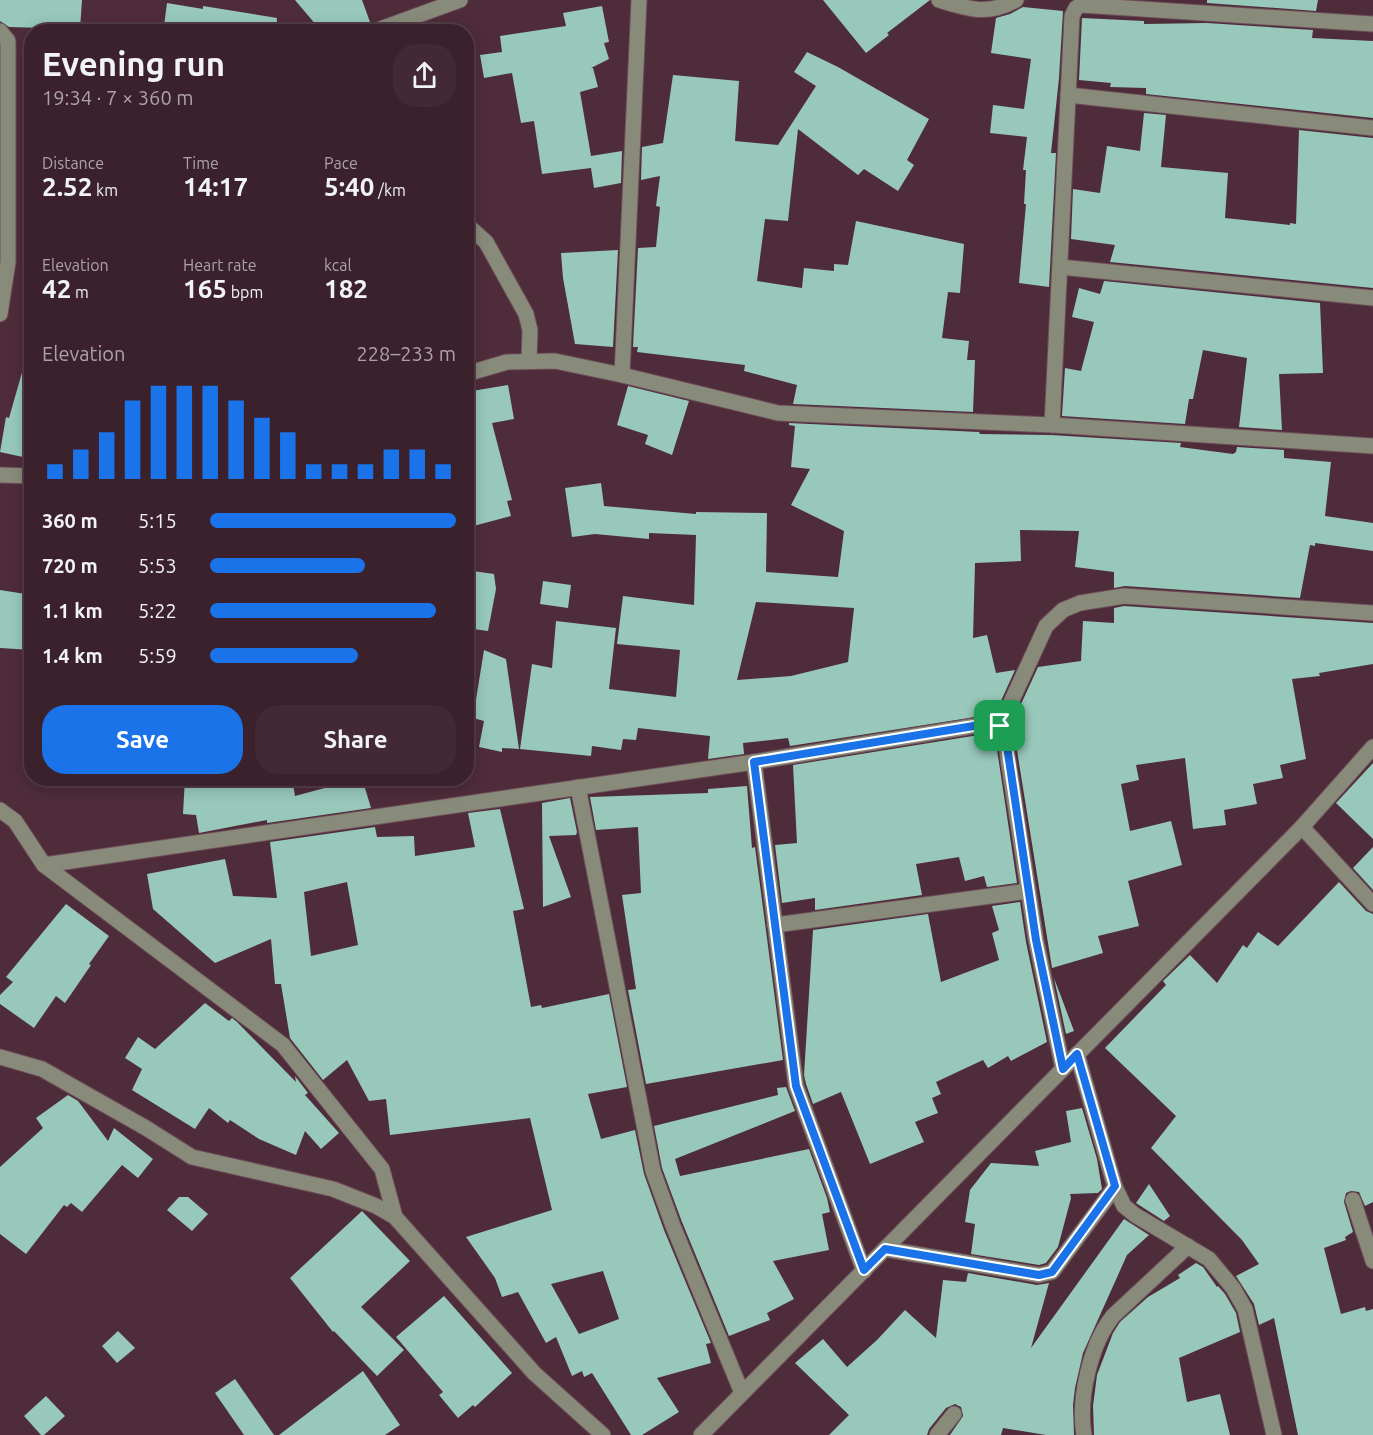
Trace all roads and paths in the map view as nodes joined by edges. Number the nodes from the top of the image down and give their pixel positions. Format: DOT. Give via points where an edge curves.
graph roads {
  1 [pos="460,0"];
  2 [pos="639,0"];
  3 [pos="939,0"];
  4 [pos="1016,0"];
  5 [pos="394,24"];
  6 [pos="1373,24"];
  7 [pos="0,31"];
  8 [pos="1068,95"];
  9 [pos="1373,128"];
  10 [pos="474,231"];
  11 [pos="1060,267"];
  12 [pos="1373,298"];
  13 [pos="0,314"];
  14 [pos="529,361"];
  15 [pos="474,372"];
  16 [pos="622,375"];
  17 [pos="1052,425"];
  18 [pos="1373,446"];
  19 [pos="0,475"];
  20 [pos="24,476"];
  21 [pos="1373,613"];
  22 [pos="1000,726"];
  23 [pos="1373,747"];
  24 [pos="754,762"];
  25 [pos="578,787"];
  26 [pos="0,810"];
  27 [pos="1302,827"];
  28 [pos="44,865"];
  29 [pos="1028,891"];
  30 [pos="1373,904"];
  31 [pos="775,925"];
  32 [pos="1077,1054"];
  33 [pos="0,1057"];
  34 [pos="1063,1069"];
  35 [pos="1115,1186"];
  36 [pos="1353,1200"];
  37 [pos="395,1217"];
  38 [pos="1188,1246"];
  39 [pos="885,1249"];
  40 [pos="1373,1262"];
  41 [pos="864,1270"];
  42 [pos="742,1394"];
  43 [pos="954,1414"];
  44 [pos="603,1435"];
  45 [pos="701,1435"];
  46 [pos="936,1435"];
  47 [pos="1084,1435"];
  48 [pos="1274,1435"];
  1 -- 5 [label="street"];
  2 -- 16 [label="street"];
  3 -- 4 [label="street" via="975,11 1003,7"];
  6 -- 8 [label="street" via="1081,4 1072,16"];
  7 -- 13 [label="street" via="8,41 8,262"];
  8 -- 9 [label="street"];
  8 -- 11 [label="street"];
  10 -- 14 [label="street" via="486,242 526,314"];
  11 -- 12 [label="street"];
  11 -- 17 [label="street"];
  14 -- 15 [label="street" via="507,362"];
  14 -- 16 [label="street" via="555,361"];
  16 -- 17 [label="street" via="778,413"];
  17 -- 18 [label="street"];
  19 -- 20 [label="street"];
  21 -- 22 [label="street" via="1124,596 1080,603 1063,610 1046,626"];
  22 -- 24 [label="street" via="992,723"];
  22 -- 29 [label="street" via="1005,733"];
  23 -- 27 [label="street"];
  24 -- 25 [label="street"];
  24 -- 31 [label="street"];
  25 -- 28 [label="street"];
  25 -- 42 [label="street" via="653,1171"];
  26 -- 28 [label="street" via="15,821"];
  27 -- 30 [label="street"];
  27 -- 32 [label="street"];
  28 -- 37 [label="street" via="283,1045 382,1169"];
  29 -- 31 [label="street"];
  29 -- 34 [label="street"];
  31 -- 41 [label="street" via="796,1086"];
  32 -- 34 [label="street"];
  32 -- 35 [label="street"];
  33 -- 37 [label="street" via="42,1069 192,1157 333,1189"];
  34 -- 39 [label="street"];
  35 -- 38 [label="street" via="1124,1206"];
  35 -- 39 [label="street" via="1052,1272 1039,1275"];
  36 -- 40 [label="street"];
  37 -- 44 [label="street" via="534,1373"];
  38 -- 47 [label="street" via="1103,1328 1087,1379"];
  38 -- 48 [label="street" via="1209,1259 1245,1309"];
  39 -- 41 [label="street"];
  41 -- 42 [label="street"];
  42 -- 45 [label="street"];
  43 -- 46 [label="street"];
}
